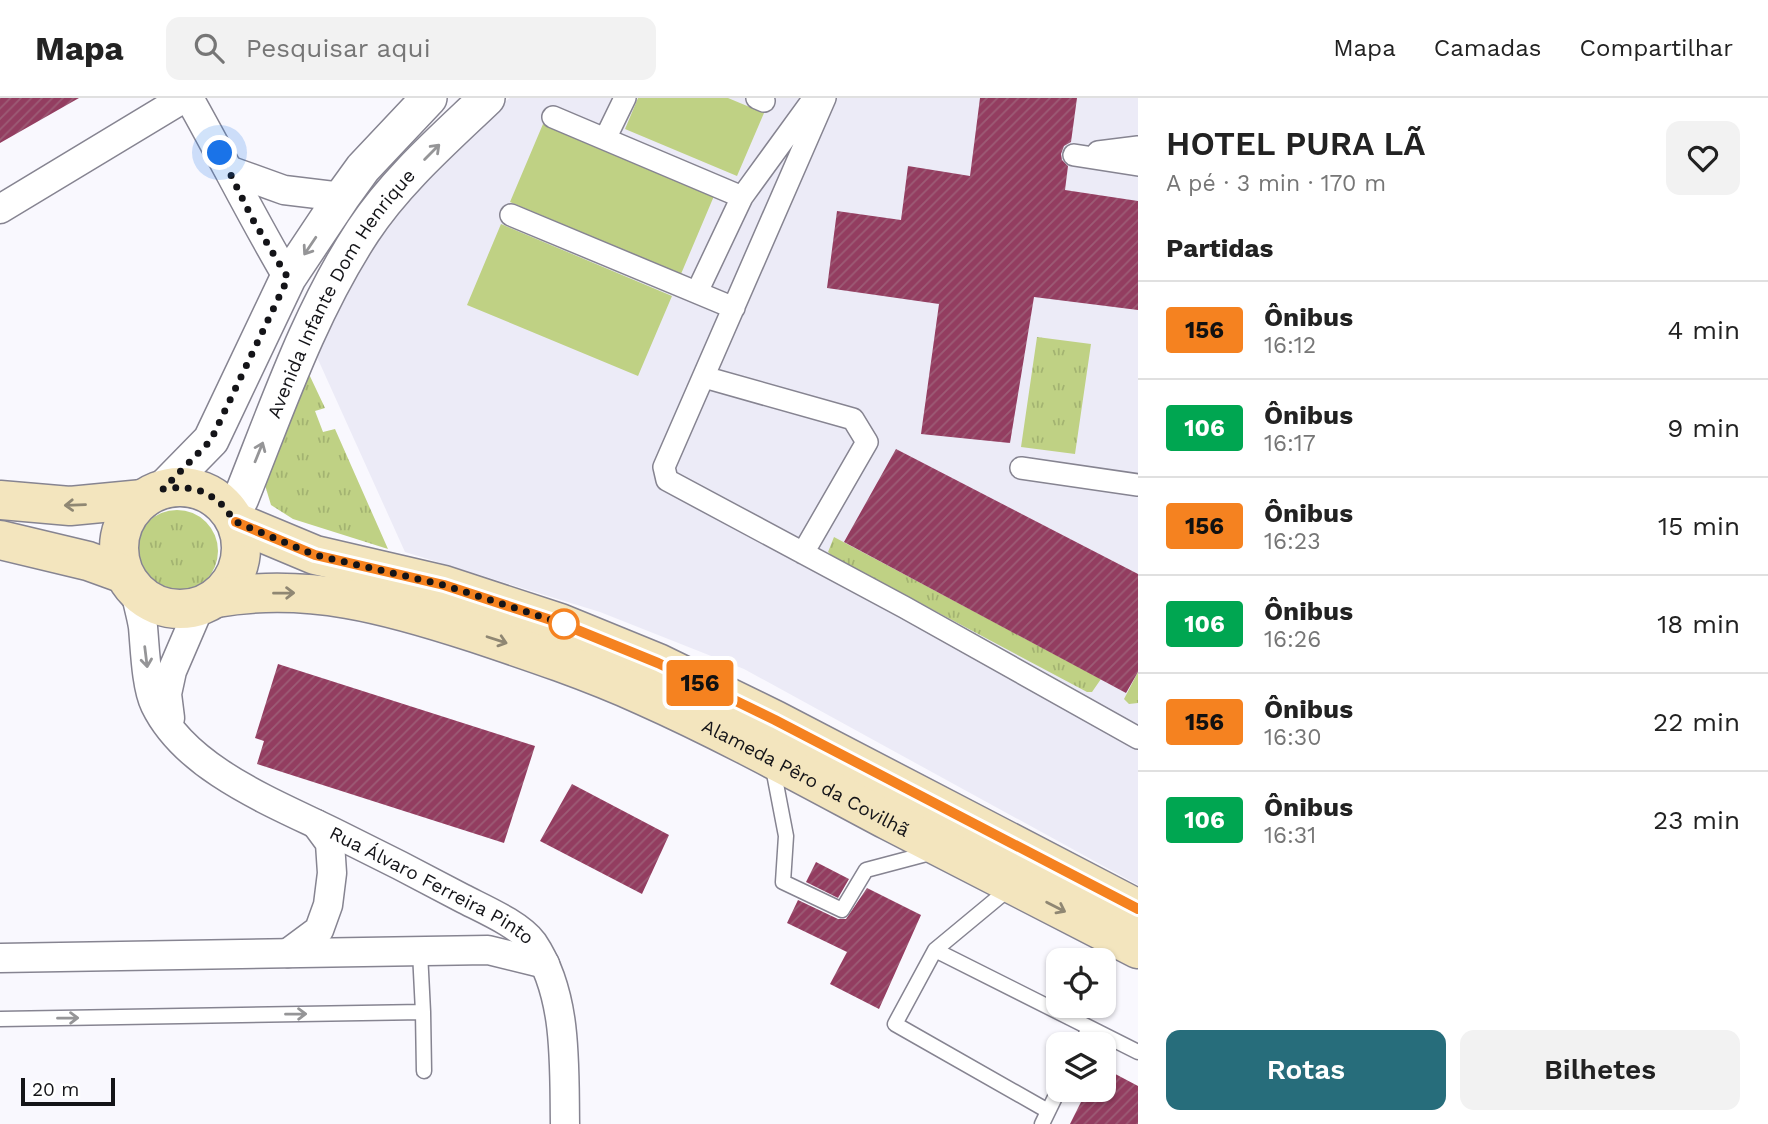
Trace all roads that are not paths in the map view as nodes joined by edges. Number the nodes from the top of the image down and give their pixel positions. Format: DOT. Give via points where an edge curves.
graph roads {
  1 [pos="184,98"];
  2 [pos="189,98"];
  3 [pos="429,98"];
  4 [pos="486,98"];
  5 [pos="625,98"];
  6 [pos="814,98"];
  7 [pos="825,98"];
  8 [pos="554,117"];
  9 [pos="605,139"];
  10 [pos="1138,147"];
  11 [pos="1138,165"];
  12 [pos="231,171"];
  13 [pos="342,197"];
  14 [pos="742,197"];
  15 [pos="0,209"];
  16 [pos="511,215"];
  17 [pos="288,278"];
  18 [pos="697,292"];
  19 [pos="734,308"];
  20 [pos="704,377"];
  21 [pos="1021,468"];
  22 [pos="1138,485"];
  23 [pos="153,494"];
  24 [pos="0,500"];
  25 [pos="234,518"];
  26 [pos="0,540"];
  27 [pos="803,552"];
  28 [pos="129,582"];
  29 [pos="208,602"];
  30 [pos="171,731"];
  31 [pos="1138,738"];
  32 [pos="771,758"];
  33 [pos="316,824"];
  34 [pos="944,850"];
  35 [pos="1013,885"];
  36 [pos="1138,909"];
  37 [pos="1138,949"];
  38 [pos="935,950"];
  39 [pos="420,952"];
  40 [pos="288,953"];
  41 [pos="0,958"];
  42 [pos="545,964"];
  43 [pos="423,1012"];
  44 [pos="0,1019"];
  45 [pos="1089,1028"];
  46 [pos="1087,1032"];
  47 [pos="1138,1052"];
  48 [pos="424,1071"];
  49 [pos="1045,1117"];
  50 [pos="565,1124"];
  1 -- 15 [label="street"];
  2 -- 12 [label="street"];
  3 -- 13 [label="street"];
  25 -- 4 [label="street, Avenida Infante Dom Henrique, one-way" via="325,295 364,230 402,181"];
  5 -- 9 [label="street"];
  6 -- 14 [label="street"];
  7 -- 19 [label="street"];
  8 -- 9 [label="street"];
  9 -- 14 [label="street"];
  10 -- 11 [label="street" via="1074,155"];
  12 -- 13 [label="street" via="284,190"];
  12 -- 17 [label="street" via="253,220"];
  13 -- 17 [label="street, one-way"];
  14 -- 18 [label="street"];
  16 -- 18 [label="street"];
  17 -- 23 [label="street" via="211,440"];
  18 -- 19 [label="street"];
  19 -- 20 [label="street"];
  20 -- 27 [label="street" via="664,467 667,480"];
  20 -- 27 [label="street" via="853,419 867,442"];
  21 -- 22 [label="street"];
  23 -- 24 [label="main road, one-way" via="71,506"];
  23 -- 25 [label="main road" via="182,487 201,491 218,500"];
  23 -- 28 [label="main road" via="129,514 120,533 118,554"];
  25 -- 29 [label="main road" via="242,543 240,564 231,583"];
  25 -- 36 [label="main road, Alameda Pêro da Covilhã" via="315,555 444,585 560,623 658,663"];
  26 -- 28 [label="main road" via="78,558"];
  27 -- 31 [label="street"];
  28 -- 29 [label="main road" via="149,601 165,608 183,610"];
  28 -- 30 [label="street, Rua Álvaro Ferreira Pinto, one-way" via="142,623 154,703"];
  29 -- 30 [label="street" via="172,671 167,694"];
  29 -- 32 [label="main road, Alameda Pêro da Covilhã, one-way" via="242,594 304,592 394,607 643,695"];
  30 -- 33 [label="street, Rua Álvaro Ferreira Pinto" via="198,757 245,789"];
  32 -- 34 [label="main road, Alameda Pêro da Covilhã"];
  32 -- 34 [label="lane" via="786,835 783,881 842,910 866,870"];
  33 -- 40 [label="street" via="330,843 328,905 319,930"];
  33 -- 42 [label="street, Rua Álvaro Ferreira Pinto" via="507,922 531,941"];
  34 -- 35 [label="main road, Alameda Pêro da Covilhã"];
  35 -- 37 [label="main road, Alameda Pêro da Covilhã, one-way"];
  35 -- 38 [label="lane"];
  38 -- 45 [label="lane"];
  38 -- 49 [label="lane" via="895,1024"];
  39 -- 40 [label="street"];
  39 -- 42 [label="street" via="488,950"];
  39 -- 43 [label="lane"];
  40 -- 41 [label="street"];
  42 -- 50 [label="street, Rua Álvaro Ferreira Pinto" via="557,999"];
  44 -- 43 [label="lane, one-way"];
  43 -- 48 [label="lane"];
  45 -- 46 [label="lane"];
  45 -- 47 [label="lane"];
}
